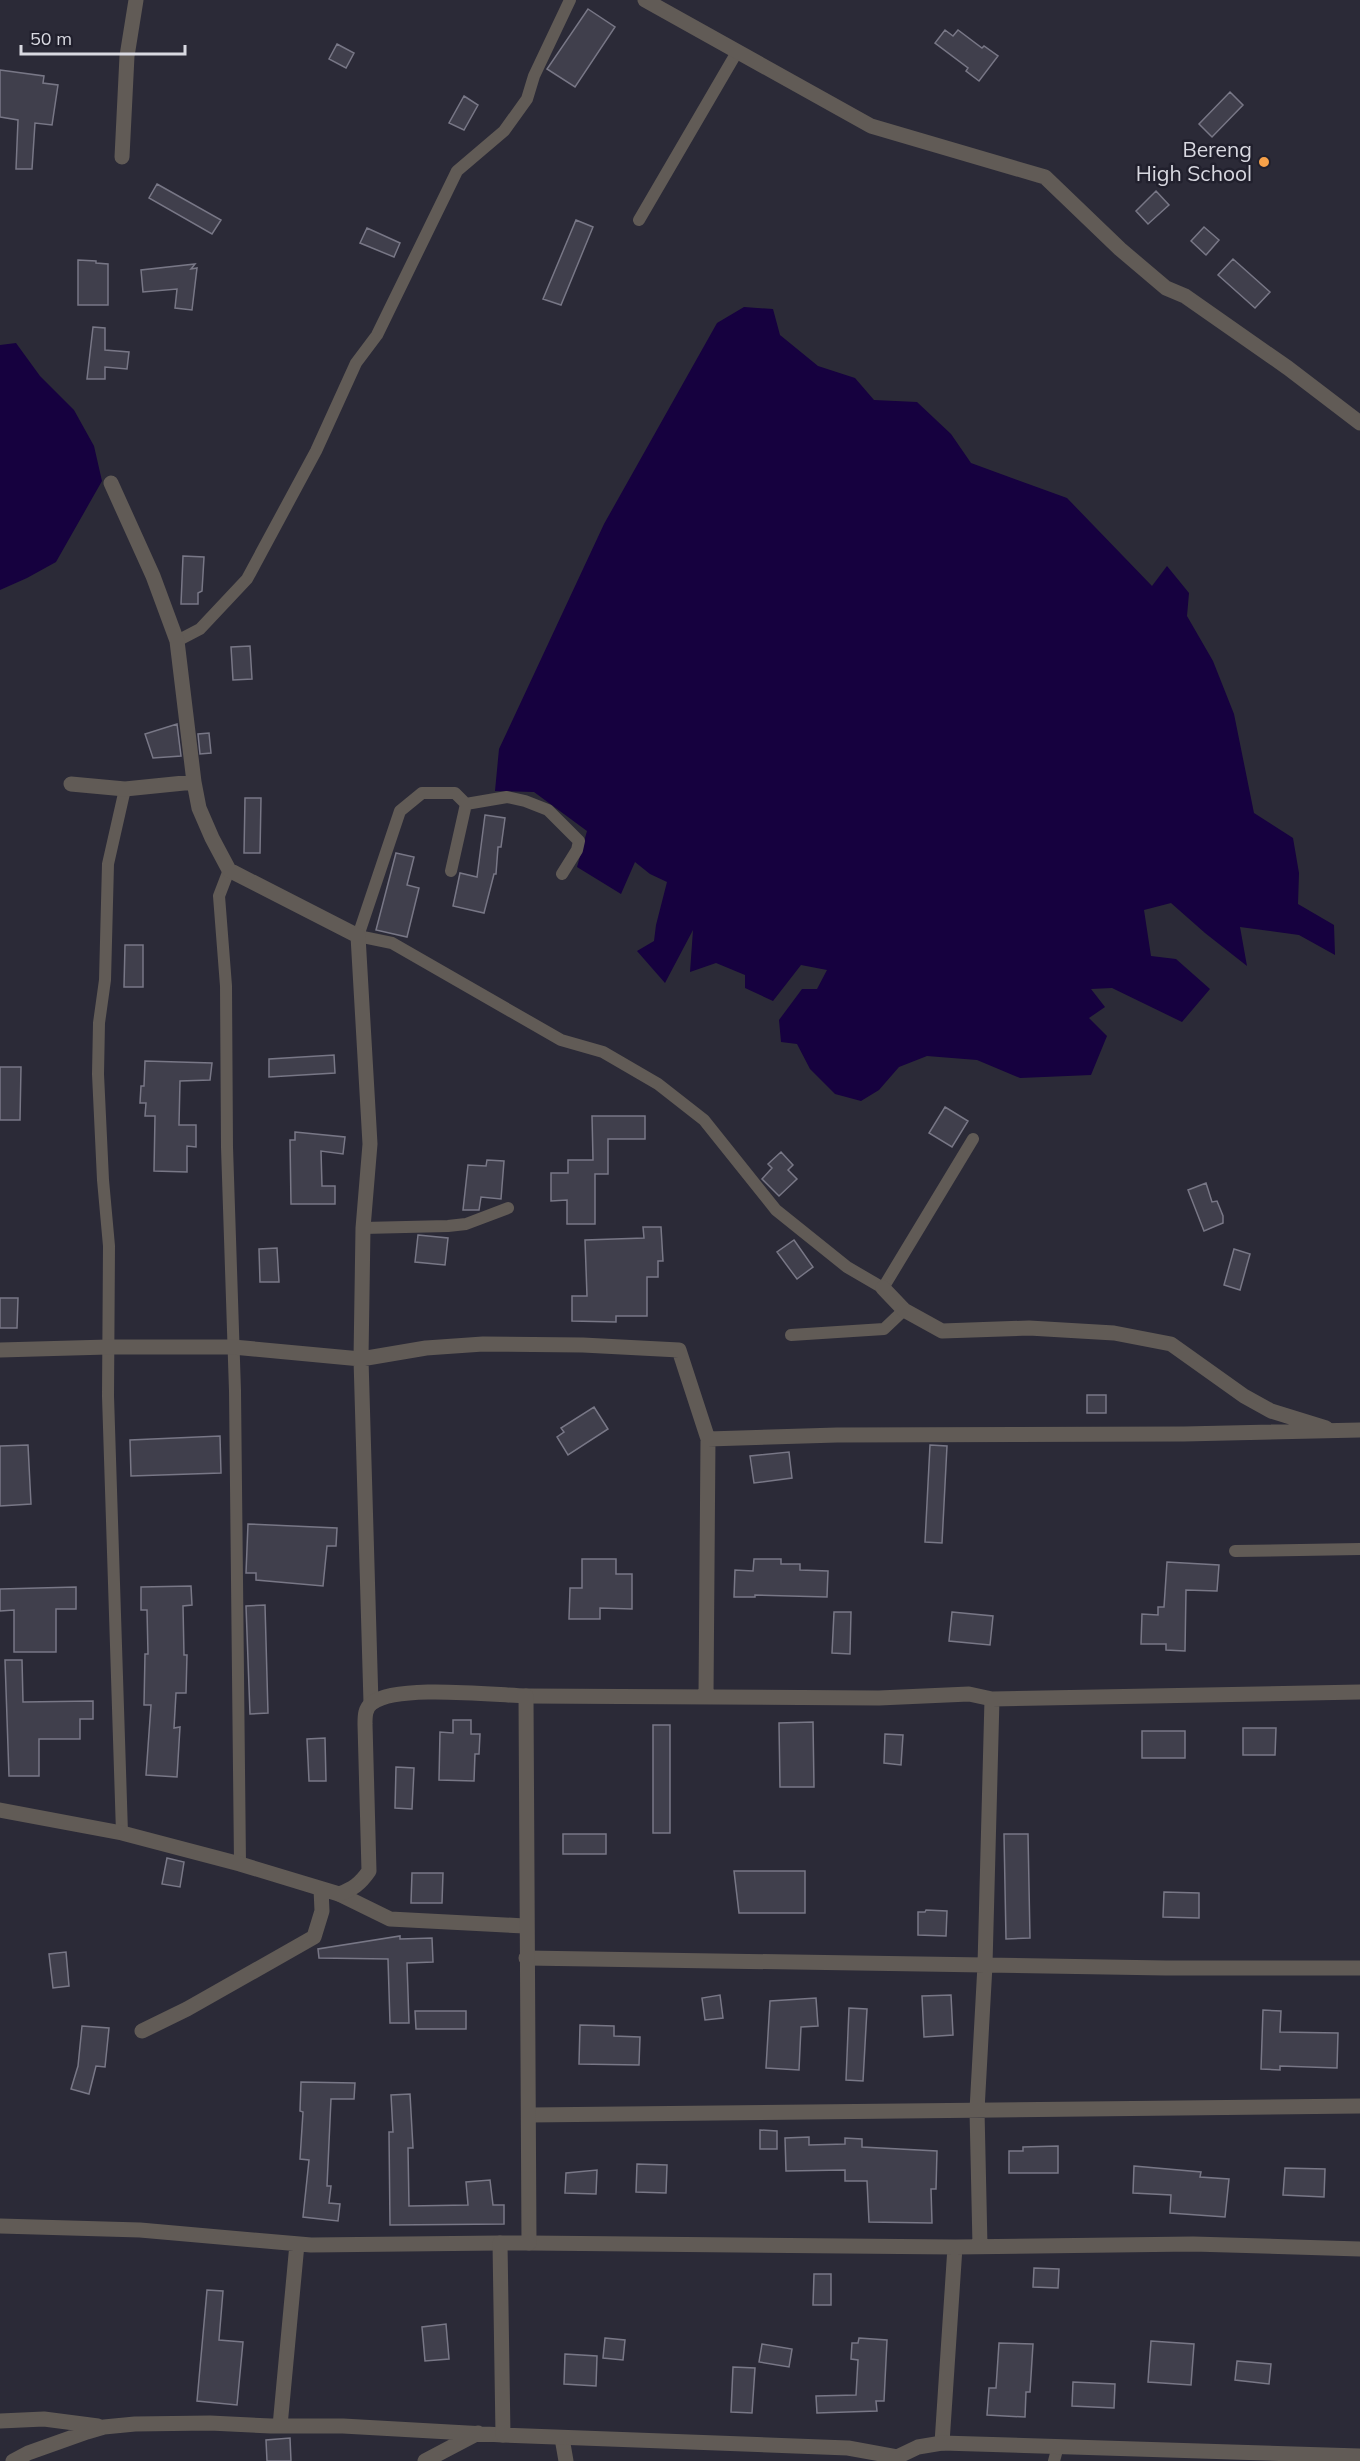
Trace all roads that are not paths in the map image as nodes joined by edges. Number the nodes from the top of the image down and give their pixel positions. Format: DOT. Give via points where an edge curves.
graph roads {
  1 [pos="136,0"];
  2 [pos="570,0"];
  3 [pos="645,0"];
  4 [pos="737,52"];
  5 [pos="122,157"];
  6 [pos="639,220"];
  7 [pos="1360,423"];
  8 [pos="111,483"];
  9 [pos="177,641"];
  10 [pos="194,782"];
  11 [pos="71,784"];
  12 [pos="125,789"];
  13 [pos="466,804"];
  14 [pos="229,870"];
  15 [pos="451,871"];
  16 [pos="562,874"];
  17 [pos="358,936"];
  18 [pos="973,1139"];
  19 [pos="508,1208"];
  20 [pos="363,1228"];
  21 [pos="883,1288"];
  22 [pos="904,1310"];
  23 [pos="791,1335"];
  24 [pos="108,1347"];
  25 [pos="233,1347"];
  26 [pos="0,1350"];
  27 [pos="361,1359"];
  28 [pos="1360,1430"];
  29 [pos="1338,1432"];
  30 [pos="708,1439"];
  31 [pos="1360,1549"];
  32 [pos="1235,1551"];
  33 [pos="1360,1692"];
  34 [pos="526,1696"];
  35 [pos="706,1696"];
  36 [pos="992,1699"];
  37 [pos="371,1703"];
  38 [pos="0,1810"];
  39 [pos="122,1833"];
  40 [pos="240,1864"];
  41 [pos="321,1889"];
  42 [pos="339,1894"];
  43 [pos="525,1926"];
  44 [pos="526,1958"];
  45 [pos="985,1965"];
  46 [pos="1360,1968"];
  47 [pos="142,2031"];
  48 [pos="1360,2106"];
  49 [pos="977,2110"];
  50 [pos="529,2115"];
  51 [pos="0,2226"];
  52 [pos="500,2243"];
  53 [pos="529,2243"];
  54 [pos="297,2244"];
  55 [pos="980,2246"];
  56 [pos="956,2247"];
  57 [pos="1360,2249"];
  58 [pos="0,2421"];
  59 [pos="279,2426"];
  60 [pos="104,2427"];
  61 [pos="478,2433"];
  62 [pos="503,2435"];
  63 [pos="562,2438"];
  64 [pos="942,2443"];
  65 [pos="1056,2454"];
  66 [pos="1360,2456"];
  67 [pos="895,2459"];
  68 [pos="13,2461"];
  69 [pos="425,2461"];
  70 [pos="566,2461"];
  1 -- 5 [label="street" via="126,56"];
  2 -- 9 [label="lane" via="527,99 504,131 457,171 377,335 356,363 316,451 247,579 200,629"];
  3 -- 4 [label="street"];
  4 -- 6 [label="lane"];
  4 -- 7 [label="street" via="870,126 1045,177 1166,288 1185,296"];
  8 -- 9 [label="street"];
  9 -- 10 [label="street"];
  10 -- 12 [label="street"];
  10 -- 14 [label="street" via="203,818"];
  11 -- 12 [label="street"];
  12 -- 24 [label="lane" via="108,864 105,980 99,1023 100,1133 109,1246"];
  13 -- 15 [label="lane"];
  13 -- 16 [label="lane" via="507,796 548,810 579,841"];
  13 -- 17 [label="lane" via="455,792 422,794 400,811"];
  14 -- 17 [label="street"];
  14 -- 25 [label="lane" via="219,896 226,986"];
  17 -- 20 [label="street" via="370,1144"];
  17 -- 21 [label="lane" via="392,943 561,1040 603,1052 658,1084 704,1120 776,1210 847,1267"];
  18 -- 21 [label="lane"];
  19 -- 20 [label="lane" via="466,1224"];
  20 -- 27 [label="street"];
  21 -- 22 [label="street"];
  22 -- 23 [label="lane" via="884,1329"];
  22 -- 29 [label="street" via="942,1331 1029,1328 1114,1333 1171,1344 1271,1411"];
  24 -- 25 [label="street"];
  24 -- 26 [label="street"];
  24 -- 39 [label="lane"];
  25 -- 27 [label="street"];
  25 -- 40 [label="lane"];
  27 -- 30 [label="street" via="483,1344 679,1350"];
  27 -- 37 [label="street"];
  28 -- 29 [label="street"];
  29 -- 30 [label="street"];
  30 -- 35 [label="street"];
  31 -- 32 [label="lane"];
  33 -- 36 [label="street"];
  34 -- 35 [label="street"];
  34 -- 37 [label="street" via="410,1693"];
  34 -- 43 [label="street"];
  35 -- 36 [label="street" via="879,1698 969,1694"];
  36 -- 45 [label="street"];
  37 -- 42 [label="street" via="365,1712 369,1871 352,1889"];
  38 -- 39 [label="street"];
  39 -- 40 [label="street"];
  40 -- 41 [label="street"];
  41 -- 42 [label="street"];
  41 -- 47 [label="street" via="322,1911 314,1937"];
  42 -- 43 [label="street" via="390,1920"];
  43 -- 44 [label="street"];
  44 -- 45 [label="street"];
  44 -- 50 [label="street"];
  45 -- 46 [label="street"];
  45 -- 49 [label="street"];
  48 -- 49 [label="street"];
  49 -- 50 [label="street"];
  49 -- 55 [label="street"];
  50 -- 53 [label="street"];
  51 -- 54 [label="street" via="140,2230"];
  52 -- 53 [label="street"];
  52 -- 54 [label="street"];
  52 -- 62 [label="street"];
  53 -- 56 [label="street"];
  54 -- 59 [label="street"];
  55 -- 56 [label="street"];
  55 -- 57 [label="street" via="1193,2244"];
  56 -- 64 [label="street"];
  58 -- 60 [label="street" via="44,2419"];
  59 -- 60 [label="street" via="210,2423"];
  59 -- 61 [label="street"];
  60 -- 68 [label="street" via="28,2452"];
  61 -- 62 [label="street"];
  61 -- 69 [label="street"];
  62 -- 63 [label="street"];
  63 -- 67 [label="street" via="848,2448"];
  63 -- 70 [label="street"];
  64 -- 65 [label="street"];
  64 -- 67 [label="street" via="918,2447"];
  65 -- 66 [label="street"];
}
